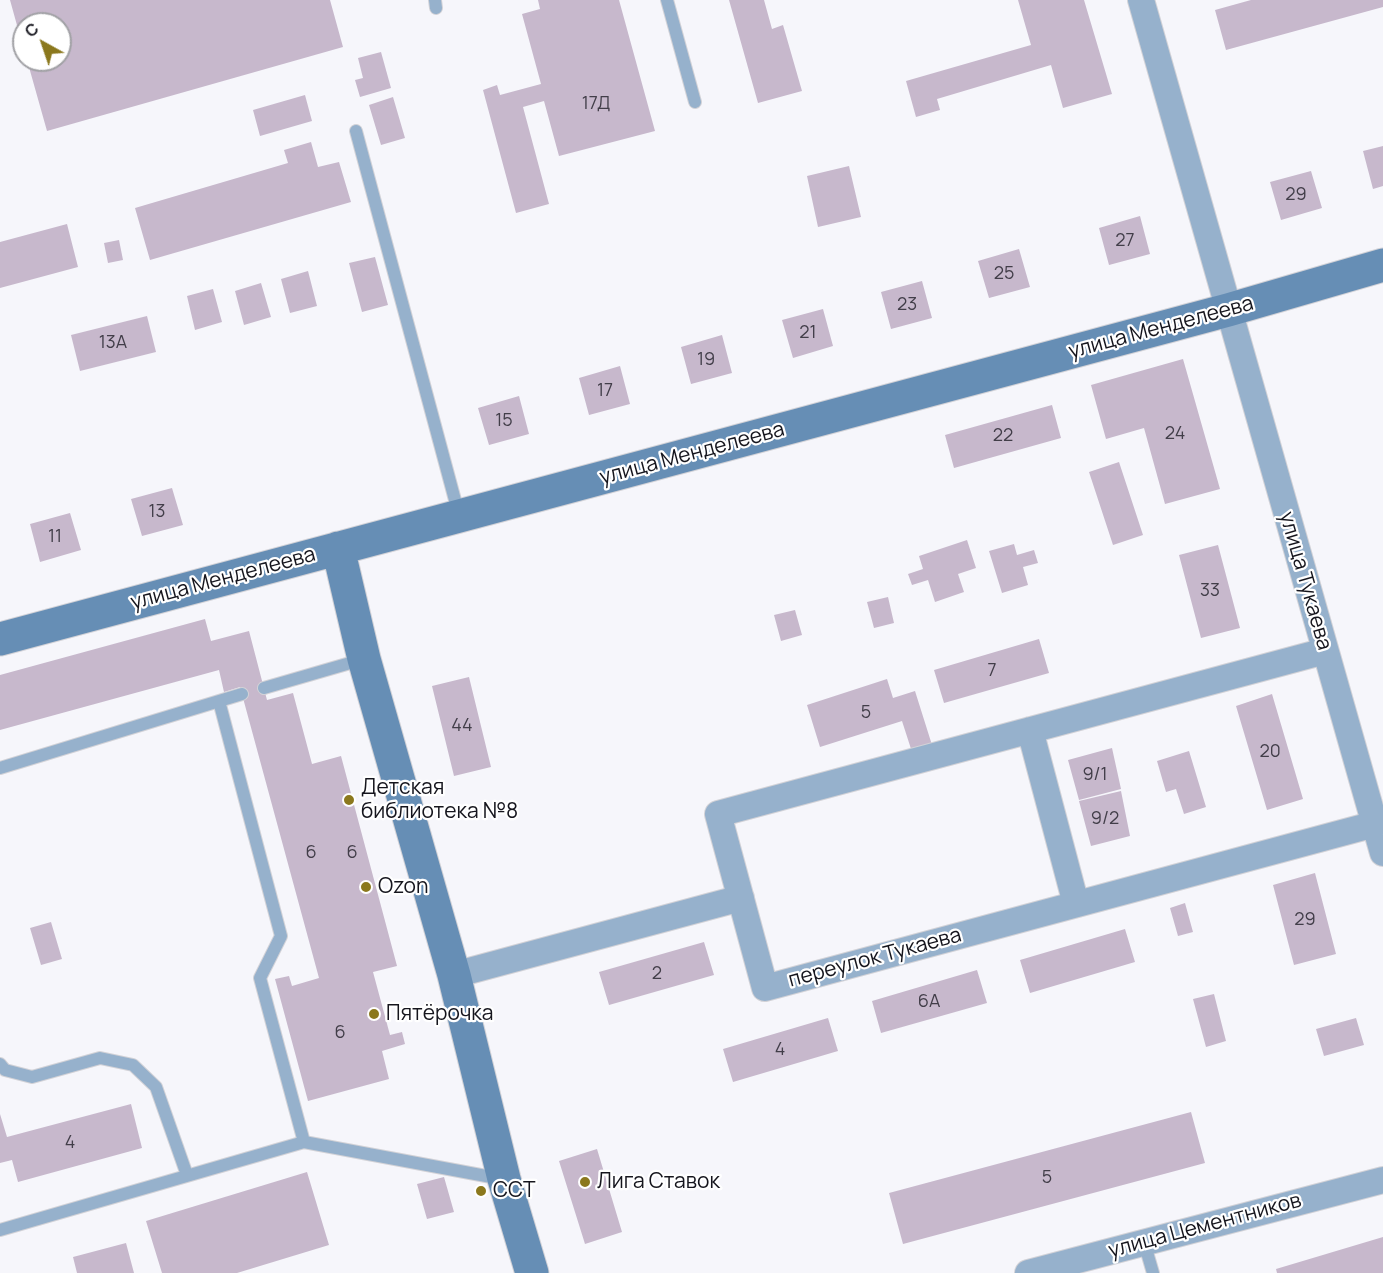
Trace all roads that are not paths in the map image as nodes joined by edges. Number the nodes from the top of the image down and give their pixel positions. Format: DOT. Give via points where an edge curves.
graph roads {
  1 [pos="667,0"];
  2 [pos="1141,0"];
  3 [pos="695,102"];
  4 [pos="356,131"];
  5 [pos="1383,265"];
  6 [pos="1228,310"];
  7 [pos="460,516"];
  8 [pos="338,548"];
  9 [pos="0,639"];
  10 [pos="1325,651"];
  11 [pos="364,659"];
  12 [pos="264,688"];
  13 [pos="242,694"];
  14 [pos="219,701"];
  15 [pos="1030,730"];
  16 [pos="0,768"];
  17 [pos="1375,824"];
  18 [pos="1383,853"];
  19 [pos="741,898"];
  20 [pos="1076,904"];
  21 [pos="454,975"];
  22 [pos="0,1064"];
  23 [pos="304,1142"];
  24 [pos="187,1175"];
  25 [pos="504,1179"];
  26 [pos="1383,1180"];
  27 [pos="0,1230"];
  28 [pos="1144,1242"];
  29 [pos="532,1273"];
  30 [pos="1028,1273"];
  31 [pos="1153,1273"];
  1 -- 3 [label="lane"];
  2 -- 6 [label="street, улица Тукаева"];
  4 -- 7 [label="lane"];
  5 -- 6 [label="street, улица Менделеева"];
  6 -- 7 [label="street, улица Менделеева"];
  6 -- 10 [label="street, улица Тукаева"];
  7 -- 8 [label="street, улица Менделеева"];
  8 -- 9 [label="street, улица Менделеева"];
  8 -- 11 [label="street"];
  10 -- 15 [label="street, переулок Тукаева"];
  10 -- 17 [label="street, улица Тукаева"];
  11 -- 12 [label="lane"];
  11 -- 21 [label="street"];
  13 -- 14 [label="lane"];
  14 -- 16 [label="lane"];
  14 -- 23 [label="lane" via="282,936 261,978"];
  15 -- 19 [label="street, переулок Тукаева" via="718,814"];
  15 -- 20 [label="street"];
  17 -- 18 [label="street, улица Тукаева"];
  17 -- 20 [label="street, переулок Тукаева"];
  19 -- 20 [label="street, переулок Тукаева" via="765,988"];
  19 -- 21 [label="street"];
  21 -- 25 [label="street"];
  22 -- 24 [label="lane" via="5,1070 32,1077 100,1058 133,1065 156,1087"];
  23 -- 24 [label="lane"];
  23 -- 25 [label="lane"];
  24 -- 27 [label="lane"];
  25 -- 29 [label="street"];
  26 -- 28 [label="street, улица Цементников"];
  28 -- 30 [label="street, улица Цементников"];
  28 -- 31 [label="lane"];
}
